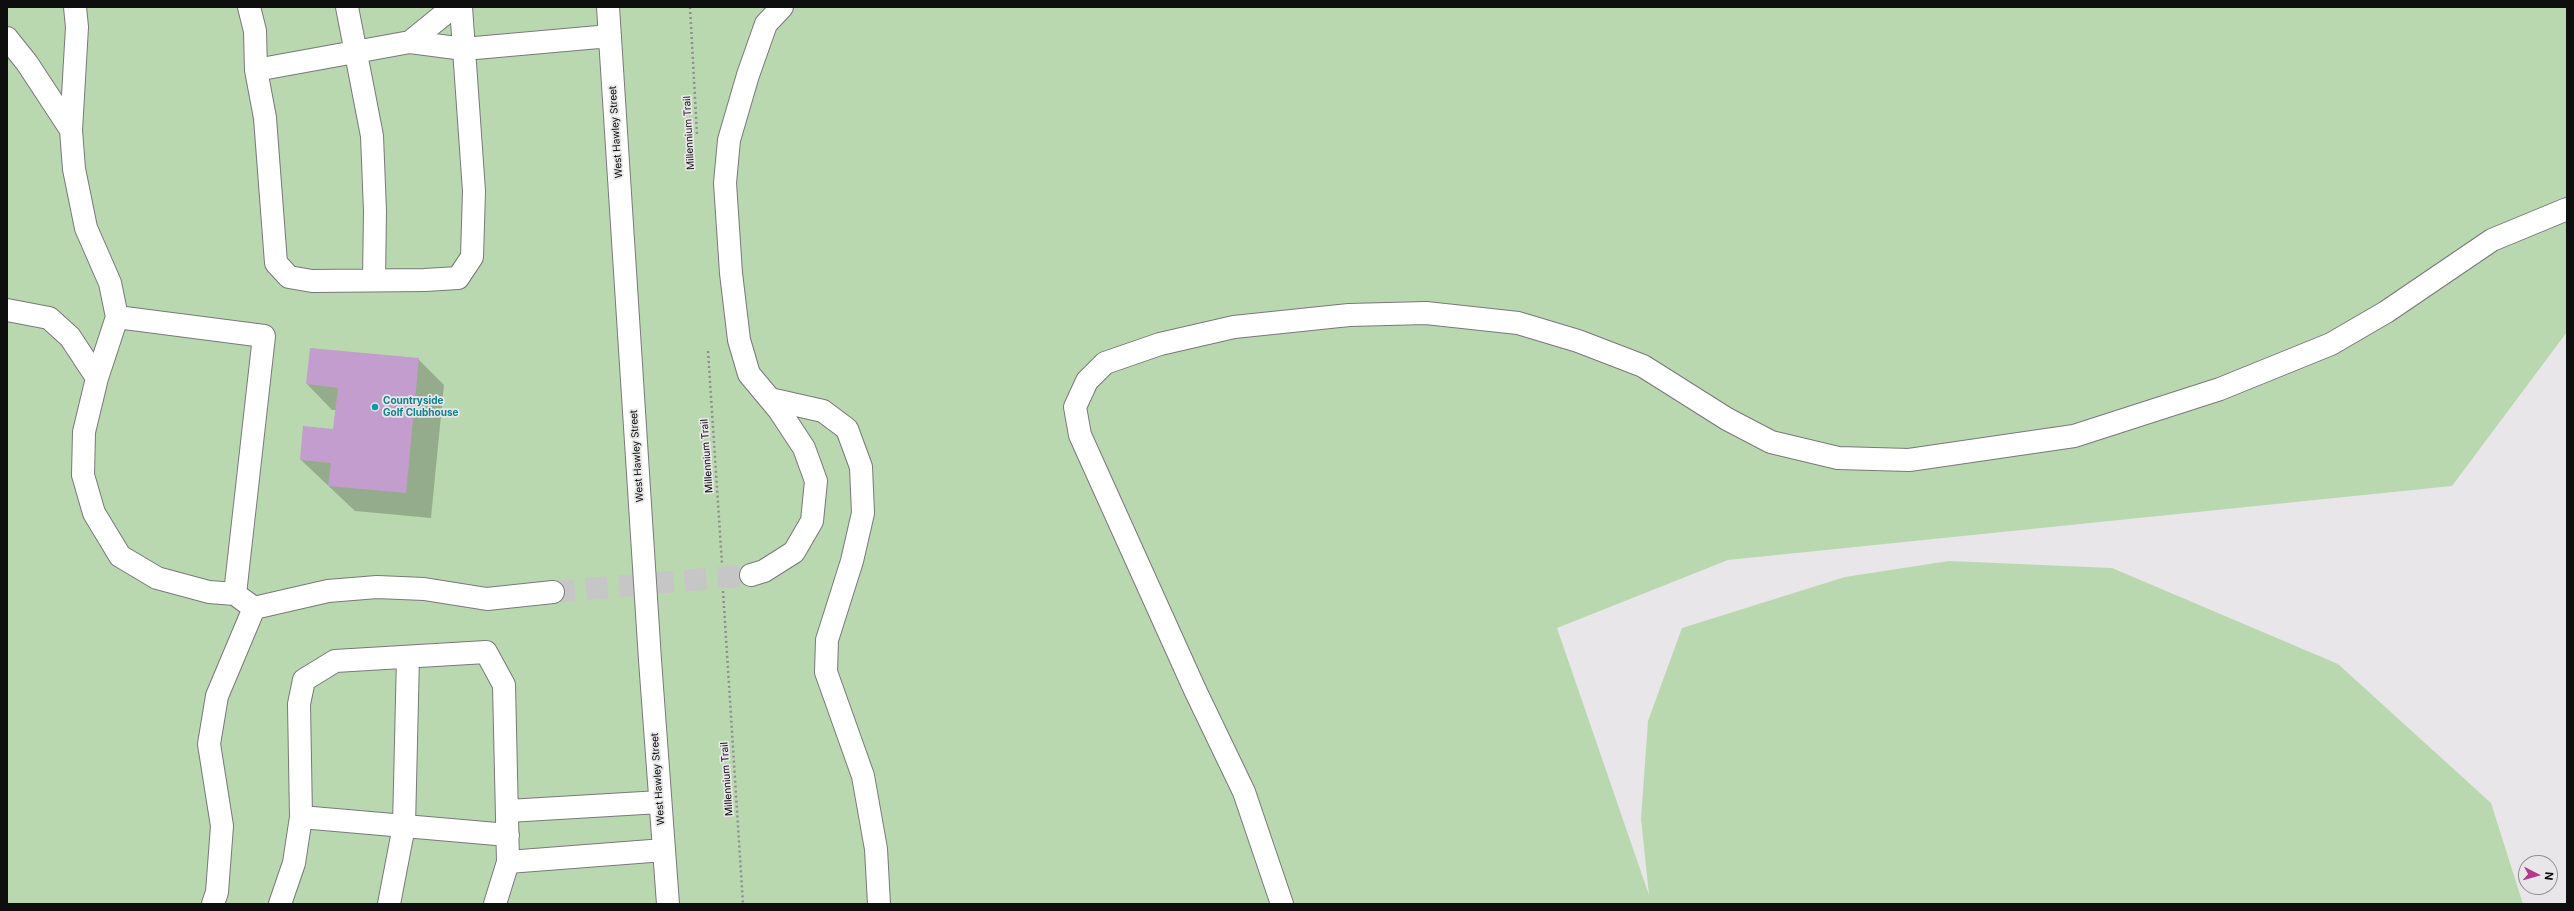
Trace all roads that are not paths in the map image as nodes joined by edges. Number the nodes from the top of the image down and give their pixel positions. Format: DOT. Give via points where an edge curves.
graph roads {
  1 [pos="75,7"];
  2 [pos="249,7"];
  3 [pos="348,7"];
  4 [pos="453,7"];
  5 [pos="461,7"];
  6 [pos="608,7"];
  7 [pos="782,7"];
  8 [pos="610,36"];
  9 [pos="7,38"];
  10 [pos="410,42"];
  11 [pos="464,49"];
  12 [pos="357,51"];
  13 [pos="256,70"];
  14 [pos="71,130"];
  15 [pos="2567,209"];
  16 [pos="374,280"];
  17 [pos="7,310"];
  18 [pos="117,318"];
  19 [pos="97,378"];
  20 [pos="770,399"];
  21 [pos="751,576"];
  22 [pos="553,592"];
  23 [pos="235,594"];
  24 [pos="254,608"];
  25 [pos="408,657"];
  26 [pos="660,802"];
  27 [pos="508,811"];
  28 [pos="301,817"];
  29 [pos="404,826"];
  30 [pos="508,835"];
  31 [pos="664,850"];
  32 [pos="508,862"];
  33 [pos="213,904"];
  34 [pos="280,904"];
  35 [pos="389,904"];
  36 [pos="495,904"];
  37 [pos="668,904"];
  38 [pos="879,904"];
  39 [pos="1282,904"];
  1 -- 14 [label="street" via="77,27"];
  2 -- 13 [label="street" via="255,32"];
  3 -- 12 [label="street"];
  4 -- 10 [label="street"];
  5 -- 11 [label="street"];
  6 -- 8 [label="street, West Hawley Street"];
  7 -- 20 [label="street" via="766,24 748,75 729,140 725,182 731,273 739,340 749,374"];
  8 -- 11 [label="street"];
  8 -- 26 [label="street, West Hawley Street"];
  9 -- 14 [label="street" via="27,62"];
  10 -- 11 [label="street"];
  10 -- 12 [label="street"];
  11 -- 16 [label="street" via="474,191 472,257 458,278"];
  12 -- 13 [label="street"];
  12 -- 16 [label="street" via="372,136"];
  13 -- 16 [label="street" via="265,118 276,263 289,277 312,281"];
  14 -- 18 [label="street" via="74,169 86,228 110,282"];
  15 -- 39 [label="street" via="2492,240 2386,312 2332,344 2220,389 2074,436 1909,460 1838,458 1771,442 1727,419 1643,366 1578,341 1518,323 1426,313 1349,315 1234,327 1160,344 1105,362 1087,381 1074,407 1080,435 1244,792"];
  17 -- 19 [label="street" via="49,318 70,337"];
  18 -- 19 [label="street"];
  18 -- 23 [label="street" via="264,336"];
  19 -- 23 [label="street" via="84,432 83,475 94,513 120,556 157,578 209,592"];
  20 -- 21 [label="street" via="804,448 816,481 812,521 794,552"];
  20 -- 38 [label="street" via="823,412 847,429 861,467 863,513 852,561 827,640 826,672 863,776 876,849"];
  22 -- 24 [label="street" via="487,598 424,589 377,587 328,591"];
  23 -- 24 [label="street"];
  24 -- 33 [label="street" via="217,696 209,744 222,826 217,892"];
  25 -- 27 [label="street" via="486,652 504,685"];
  25 -- 28 [label="street" via="335,661 304,680 299,704"];
  25 -- 29 [label="street"];
  26 -- 27 [label="street"];
  26 -- 31 [label="street, West Hawley Street"];
  27 -- 30 [label="street"];
  28 -- 29 [label="street"];
  28 -- 34 [label="street" via="294,863"];
  29 -- 30 [label="street"];
  29 -- 35 [label="street"];
  30 -- 32 [label="street"];
  31 -- 32 [label="street"];
  31 -- 37 [label="street, West Hawley Street"];
  32 -- 36 [label="street"];
}
